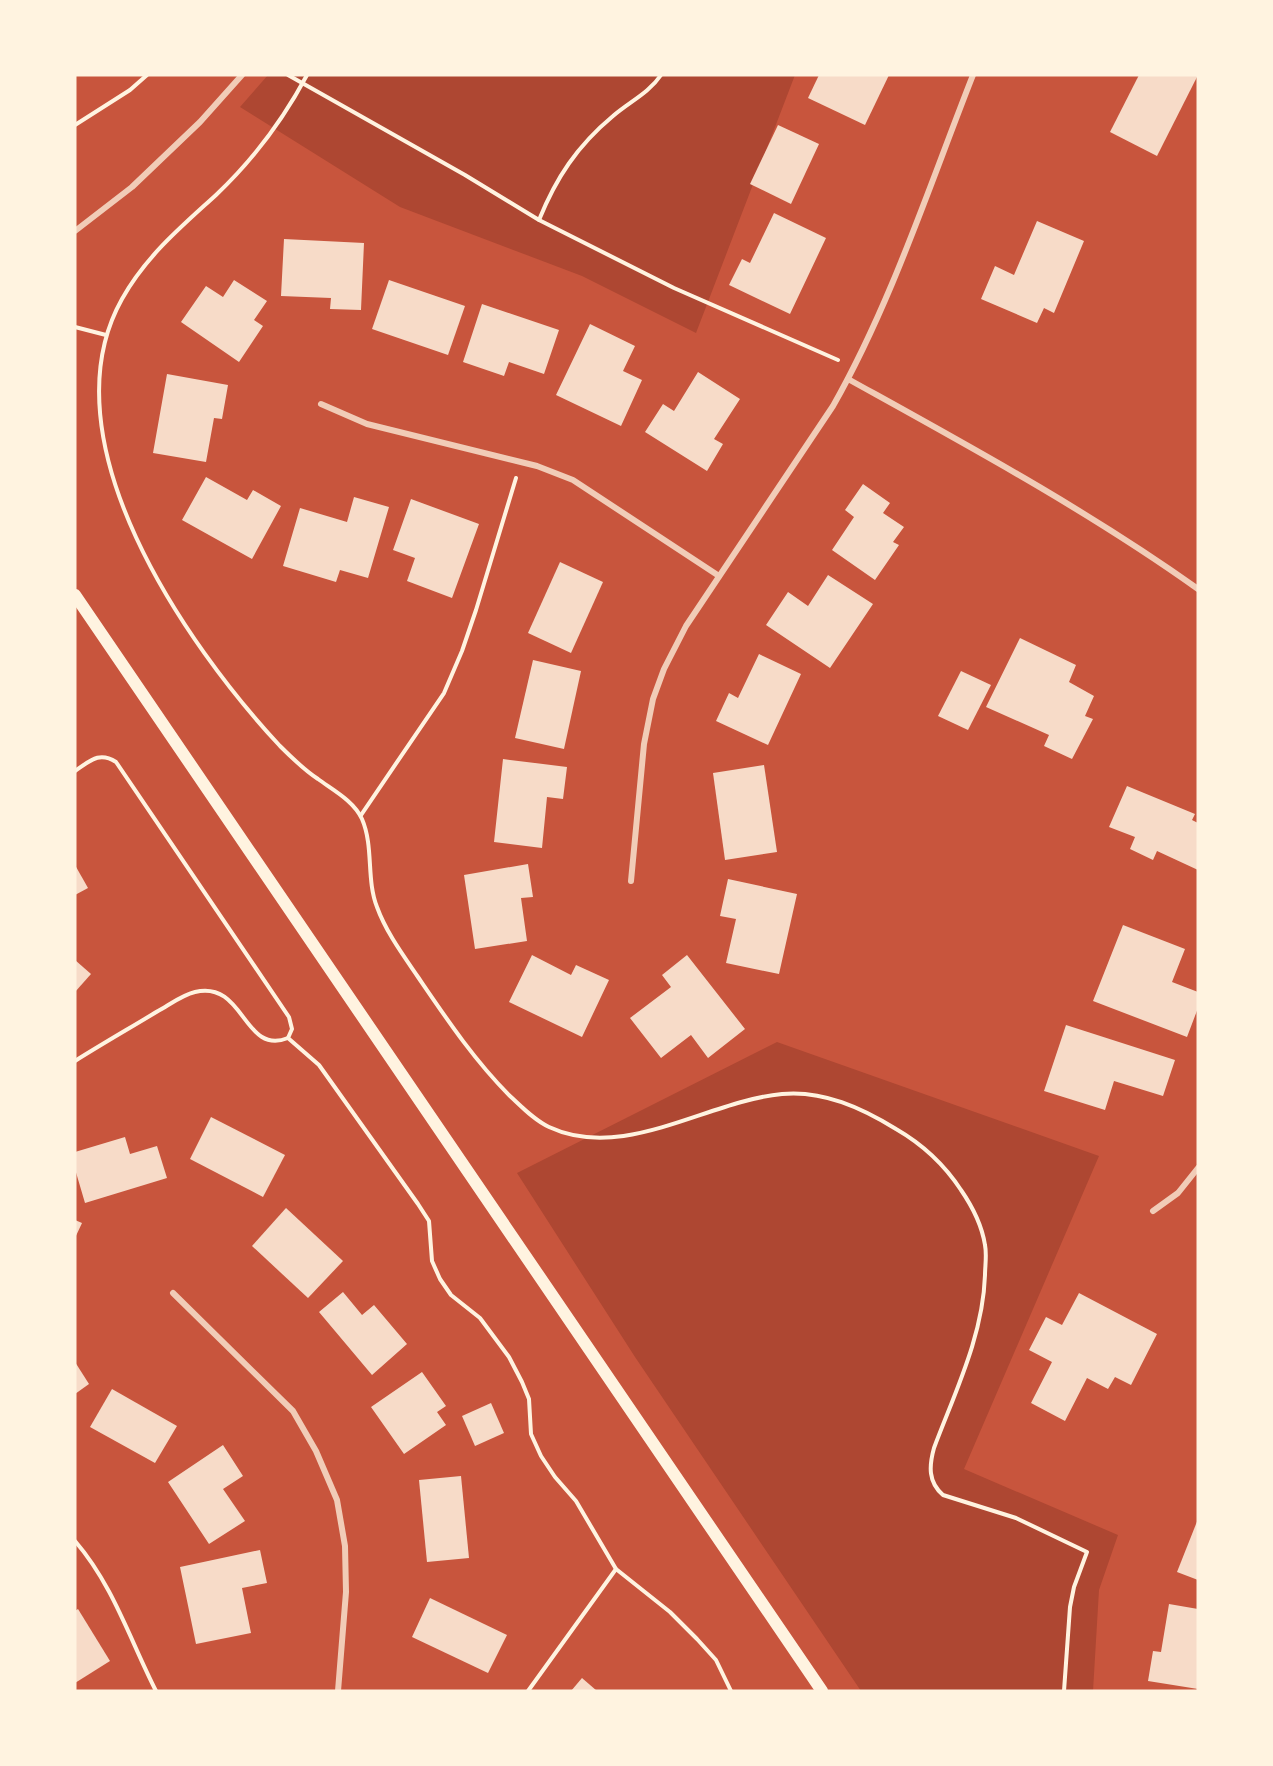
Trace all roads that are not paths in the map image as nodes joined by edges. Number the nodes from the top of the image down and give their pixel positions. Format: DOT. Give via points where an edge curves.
graph roads {
  1 [pos="242,75"];
  2 [pos="973,75"];
  3 [pos="75,231"];
  4 [pos="848,379"];
  5 [pos="321,404"];
  6 [pos="719,576"];
  7 [pos="1198,589"];
  8 [pos="75,595"];
  9 [pos="631,881"];
  10 [pos="1198,1168"];
  11 [pos="1153,1211"];
  12 [pos="173,1293"];
  13 [pos="338,1691"];
  14 [pos="822,1691"];
  1 -- 3 [label="street" via="132,187"];
  2 -- 4 [label="street" via="895,274"];
  4 -- 6 [label="street"];
  4 -- 7 [label="street" via="1002,464"];
  5 -- 6 [label="street" via="367,424 520,462 573,480"];
  6 -- 9 [label="street" via="686,626 653,699 644,744"];
  8 -- 14 [label="main road"];
  10 -- 11 [label="street" via="1178,1193"];
  12 -- 13 [label="street" via="293,1411 337,1500 345,1546"];
}
